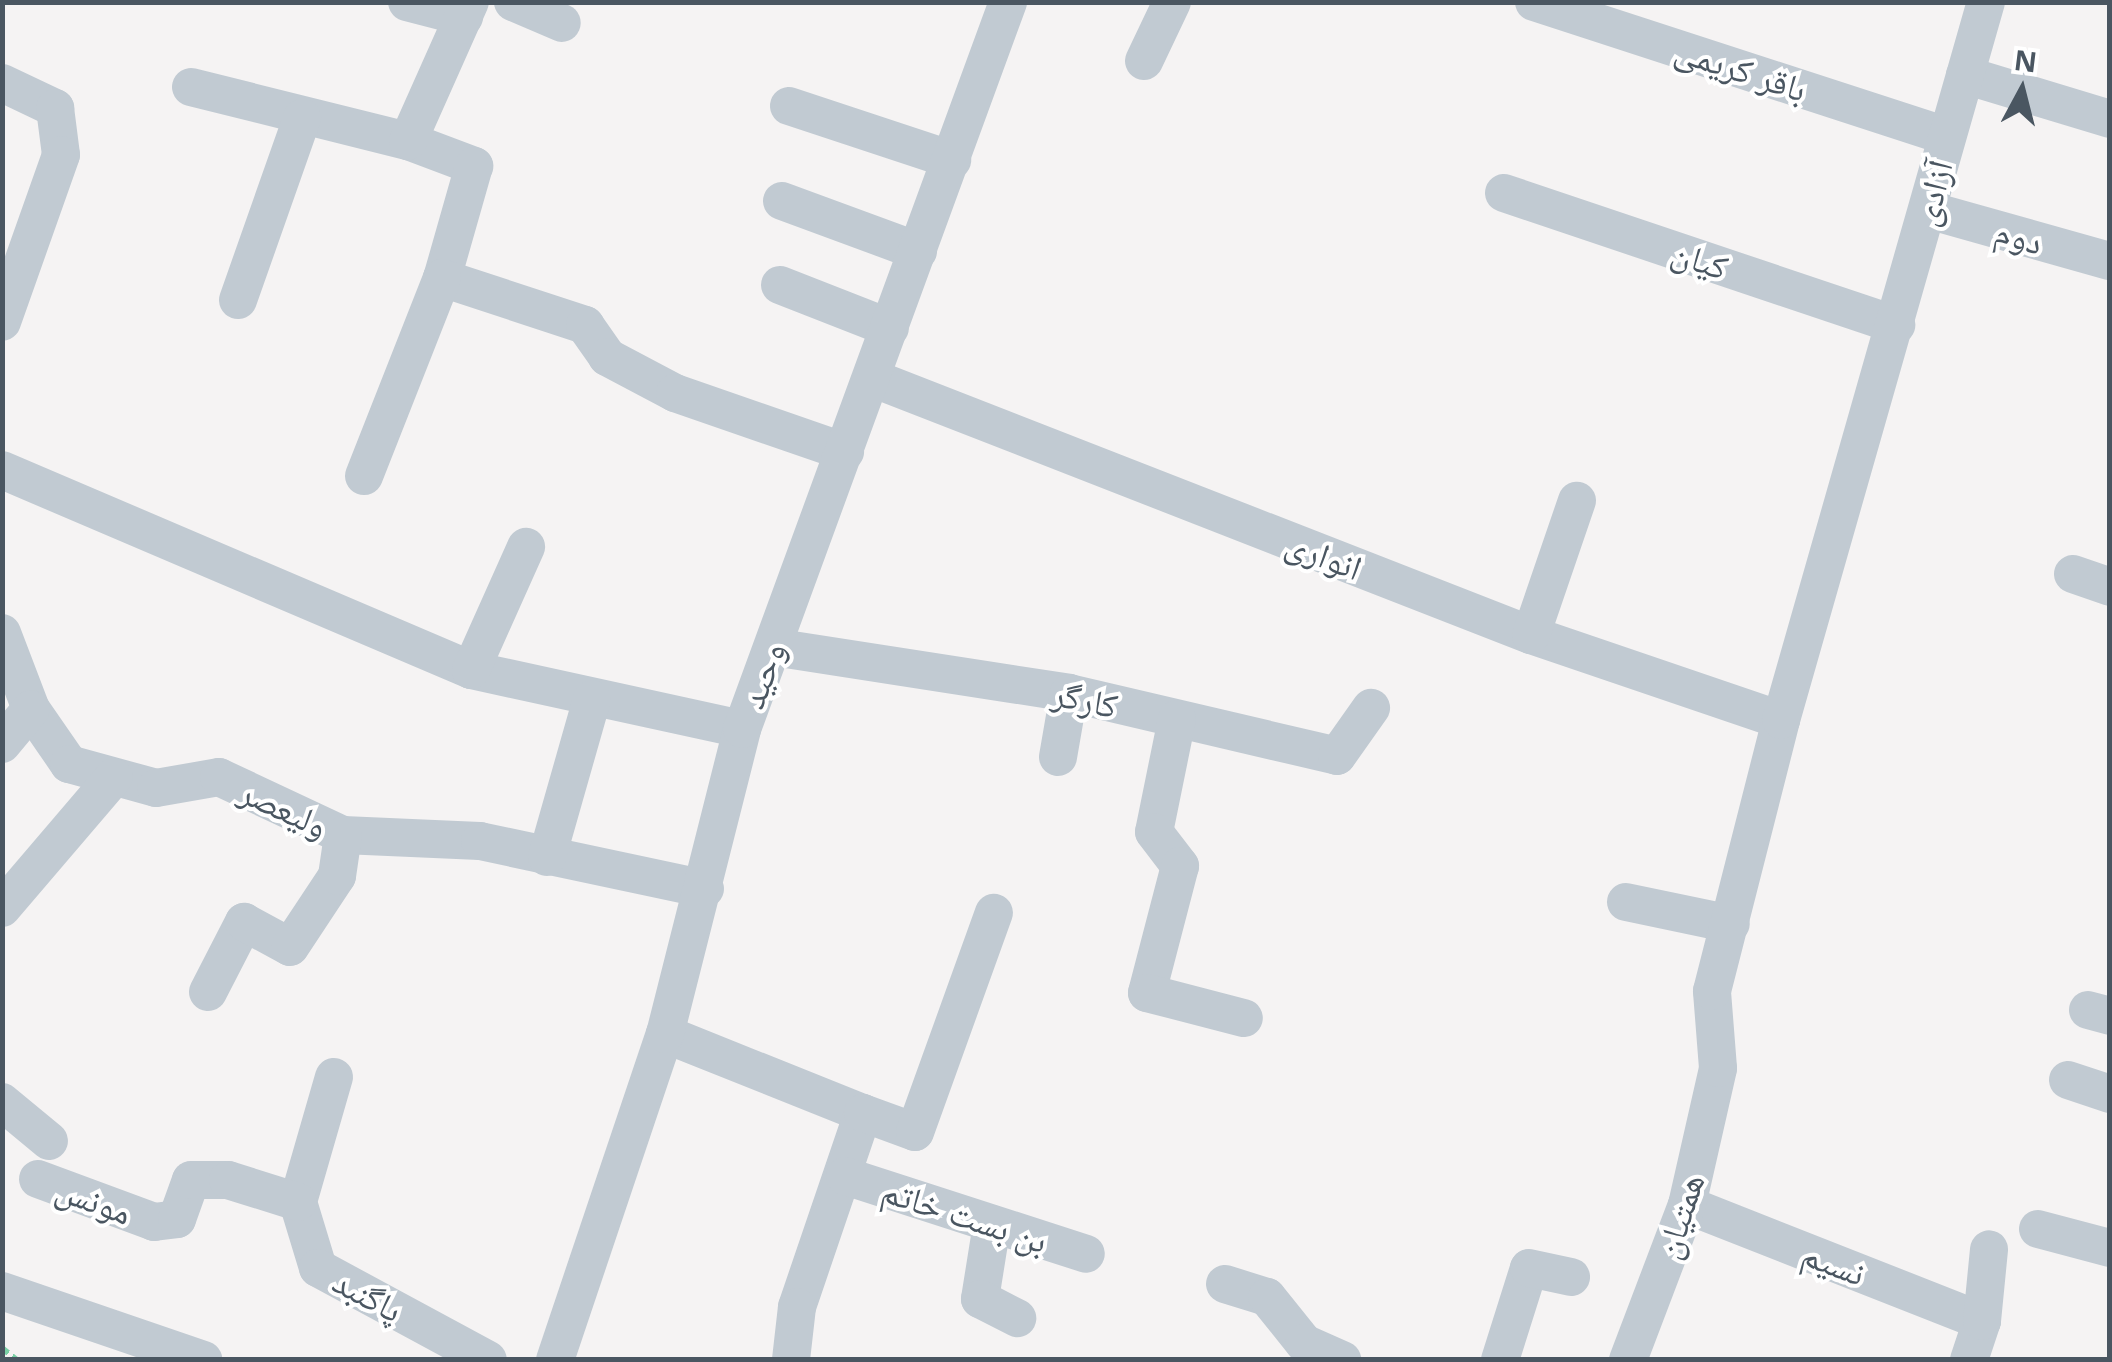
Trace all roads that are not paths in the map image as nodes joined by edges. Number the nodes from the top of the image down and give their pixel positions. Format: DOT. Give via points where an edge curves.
graph roads {
  1 [pos="407,2"];
  2 [pos="513,2"];
  3 [pos="1008,2"];
  4 [pos="1172,2"];
  5 [pos="1534,2"];
  6 [pos="1986,2"];
  7 [pos="467,10"];
  8 [pos="562,23"];
  9 [pos="1144,61"];
  10 [pos="1965,75"];
  11 [pos="2,83"];
  12 [pos="191,87"];
  13 [pos="790,106"];
  14 [pos="302,118"];
  15 [pos="2110,119"];
  16 [pos="1947,136"];
  17 [pos="408,141"];
  18 [pos="952,160"];
  19 [pos="1504,193"];
  20 [pos="782,201"];
  21 [pos="1928,210"];
  22 [pos="918,251"];
  23 [pos="2110,261"];
  24 [pos="442,278"];
  25 [pos="780,285"];
  26 [pos="238,300"];
  27 [pos="2,322"];
  28 [pos="1896,326"];
  29 [pos="890,328"];
  30 [pos="872,378"];
  31 [pos="845,452"];
  32 [pos="2,470"];
  33 [pos="364,476"];
  34 [pos="1577,501"];
  35 [pos="526,547"];
  36 [pos="2072,574"];
  37 [pos="2110,587"];
  38 [pos="2,633"];
  39 [pos="1530,635"];
  40 [pos="773,647"];
  41 [pos="472,670"];
  42 [pos="1069,693"];
  43 [pos="592,699"];
  44 [pos="1371,708"];
  45 [pos="32,709"];
  46 [pos="1178,720"];
  47 [pos="1781,720"];
  48 [pos="742,729"];
  49 [pos="2,744"];
  50 [pos="1058,757"];
  51 [pos="114,777"];
  52 [pos="343,836"];
  53 [pos="548,857"];
  54 [pos="705,889"];
  55 [pos="1626,902"];
  56 [pos="2,908"];
  57 [pos="994,914"];
  58 [pos="1731,924"];
  59 [pos="208,992"];
  60 [pos="1244,1018"];
  61 [pos="665,1034"];
  62 [pos="334,1077"];
  63 [pos="2068,1080"];
  64 [pos="2110,1094"];
  65 [pos="2,1102"];
  66 [pos="863,1113"];
  67 [pos="49,1141"];
  68 [pos="844,1176"];
  69 [pos="38,1180"];
  70 [pos="298,1202"];
  71 [pos="1686,1205"];
  72 [pos="992,1224"];
  73 [pos="2038,1229"];
  74 [pos="2110,1248"];
  75 [pos="1989,1249"];
  76 [pos="1086,1254"];
  77 [pos="1571,1277"];
  78 [pos="1225,1284"];
  79 [pos="2,1291"];
  80 [pos="1017,1318"];
  81 [pos="1982,1321"];
  82 [pos="203,1360"];
  83 [pos="488,1360"];
  84 [pos="554,1360"];
  85 [pos="791,1360"];
  86 [pos="1342,1360"];
  87 [pos="1500,1360"];
  88 [pos="1628,1360"];
  89 [pos="1969,1360"];
  1 -- 7 [label="street"];
  2 -- 8 [label="street"];
  3 -- 18 [label="street, وحید"];
  4 -- 9 [label="street"];
  5 -- 16 [label="street, باقر کریمی"];
  6 -- 10 [label="street, آزادی"];
  7 -- 17 [label="street"];
  10 -- 15 [label="street"];
  10 -- 16 [label="street, آزادی"];
  11 -- 27 [label="street" via="54,108 61,155"];
  12 -- 14 [label="street"];
  13 -- 18 [label="street"];
  14 -- 17 [label="street"];
  14 -- 26 [label="street"];
  16 -- 21 [label="street, آزادی"];
  17 -- 24 [label="street" via="474,166"];
  18 -- 22 [label="street, وحید"];
  19 -- 28 [label="street, کیان"];
  20 -- 22 [label="street"];
  21 -- 23 [label="street, دوم"];
  21 -- 28 [label="street, آزادی"];
  22 -- 29 [label="street, وحید"];
  24 -- 31 [label="street" via="585,325 607,358 675,392"];
  24 -- 33 [label="street"];
  25 -- 29 [label="street"];
  28 -- 47 [label="street, آزادی"];
  29 -- 30 [label="street, وحید"];
  30 -- 31 [label="street, وحید"];
  30 -- 39 [label="street, انواری"];
  31 -- 40 [label="street, وحید"];
  32 -- 41 [label="street"];
  34 -- 39 [label="street"];
  35 -- 41 [label="street"];
  36 -- 37 [label="street"];
  38 -- 45 [label="street, ولیعصر"];
  39 -- 47 [label="street, انواری"];
  40 -- 42 [label="street, کارگر"];
  40 -- 48 [label="street, وحید"];
  41 -- 43 [label="street"];
  42 -- 46 [label="street, کارگر"];
  42 -- 50 [label="street"];
  43 -- 48 [label="street"];
  43 -- 53 [label="street"];
  44 -- 46 [label="street, کارگر" via="1337,756"];
  45 -- 49 [label="street"];
  45 -- 51 [label="street, ولیعصر" via="69,764"];
  46 -- 60 [label="street" via="1154,832 1180,866 1147,993"];
  47 -- 58 [label="street, همتیان"];
  48 -- 54 [label="street, وحید"];
  51 -- 52 [label="street, ولیعصر" via="156,788 219,778"];
  51 -- 56 [label="street"];
  52 -- 53 [label="street, ولیعصر" via="480,842"];
  52 -- 59 [label="street" via="338,876 290,946 244,922"];
  53 -- 54 [label="street, ولیعصر"];
  54 -- 61 [label="street, وحید"];
  55 -- 58 [label="street"];
  57 -- 66 [label="street" via="915,1132"];
  58 -- 71 [label="street, همتیان" via="1712,992 1718,1068"];
  61 -- 66 [label="street"];
  61 -- 84 [label="street, وحید"];
  62 -- 70 [label="street"];
  63 -- 64 [label="street"];
  65 -- 67 [label="street, مونس"];
  66 -- 68 [label="street"];
  68 -- 72 [label="street, بن بست خاتم"];
  68 -- 85 [label="street" via="796,1307"];
  69 -- 70 [label="street, مونس" via="154,1222 176,1219 190,1180 228,1180"];
  70 -- 83 [label="street, پاگنبد" via="318,1268"];
  71 -- 81 [label="street, نسیم"];
  71 -- 88 [label="street, همتیان"];
  72 -- 76 [label="street, بن بست خاتم"];
  72 -- 80 [label="street" via="980,1299"];
  73 -- 74 [label="street"];
  75 -- 81 [label="street"];
  77 -- 87 [label="street" via="1529,1268"];
  78 -- 86 [label="street" via="1267,1297 1304,1342"];
  79 -- 82 [label="street"];
  81 -- 89 [label="street"];
}
